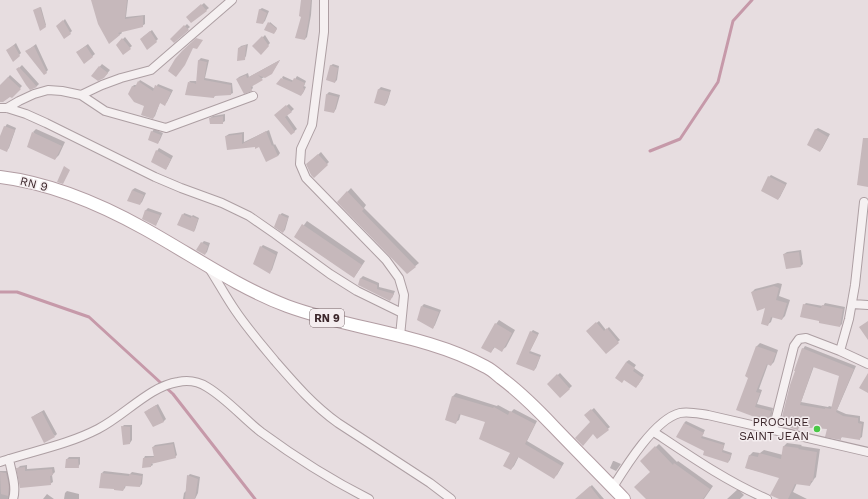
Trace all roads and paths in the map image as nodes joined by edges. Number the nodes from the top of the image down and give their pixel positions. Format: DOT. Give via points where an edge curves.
graph roads {
  1 [pos="232,0"];
  2 [pos="324,0"];
  3 [pos="81,95"];
  4 [pos="253,96"];
  5 [pos="4,108"];
  6 [pos="0,177"];
  7 [pos="864,202"];
  8 [pos="208,266"];
  9 [pos="852,304"];
  10 [pos="868,305"];
  11 [pos="402,313"];
  12 [pos="400,336"];
  13 [pos="840,350"];
  14 [pos="868,364"];
  15 [pos="773,430"];
  16 [pos="654,432"];
  17 [pos="868,452"];
  18 [pos="9,459"];
  19 [pos="0,462"];
  20 [pos="613,487"];
  21 [pos="13,499"];
  22 [pos="369,499"];
  23 [pos="451,499"];
  24 [pos="624,499"];
  25 [pos="767,499"];
  1 -- 3 [label="street" via="151,70 121,78"];
  2 -- 11 [label="street" via="324,32 312,125 301,148 300,164 306,178 386,260 399,278 404,295"];
  3 -- 4 [label="street" via="105,111 166,128"];
  3 -- 5 [label="street" via="48,90"];
  5 -- 11 [label="street" via="26,114 156,177 249,216 344,283"];
  6 -- 8 [label="main road, RN 9 / RN 9" via="46,186 111,211"];
  7 -- 9 [label="street"];
  8 -- 12 [label="main road, RN 9 / RN 9" via="288,306"];
  8 -- 23 [label="street" via="248,328 311,401 338,423"];
  9 -- 10 [label="street"];
  9 -- 13 [label="street"];
  11 -- 12 [label="street"];
  12 -- 20 [label="main road, RN 9 / RN 9" via="466,357 488,368 536,408"];
  13 -- 14 [label="street"];
  13 -- 15 [label="street" via="806,338 798,339 794,346"];
  15 -- 16 [label="street" via="708,415 681,412 662,423"];
  15 -- 17 [label="street"];
  16 -- 20 [label="street"];
  16 -- 25 [label="street" via="719,475"];
  18 -- 19 [label="street"];
  18 -- 21 [label="street" via="14,482"];
  18 -- 22 [label="street" via="89,434 159,388 178,382 193,382 220,396 260,431 302,461"];
  20 -- 24 [label="main road, RN 9 / RN 9"];
}
